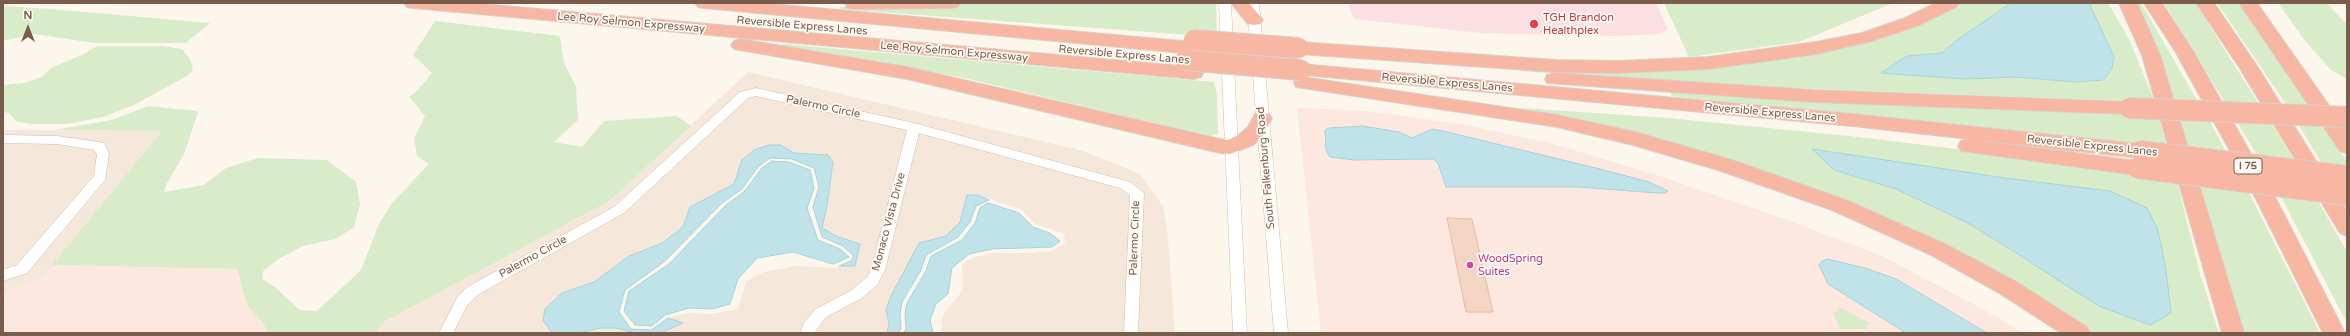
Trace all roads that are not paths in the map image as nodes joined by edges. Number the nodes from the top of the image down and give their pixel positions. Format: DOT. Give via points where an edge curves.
graph roads {
  1 [pos="413,3"];
  2 [pos="546,3"];
  3 [pos="704,3"];
  4 [pos="820,3"];
  5 [pos="951,3"];
  6 [pos="1225,3"];
  7 [pos="1240,3"];
  8 [pos="1950,3"];
  9 [pos="2114,3"];
  10 [pos="2128,3"];
  11 [pos="2153,3"];
  12 [pos="2205,3"];
  13 [pos="2248,3"];
  14 [pos="1254,11"];
  15 [pos="591,19"];
  16 [pos="1192,55"];
  17 [pos="1301,64"];
  18 [pos="2159,87"];
  19 [pos="2347,117"];
  20 [pos="1262,118"];
  21 [pos="914,126"];
  22 [pos="3,139"];
  23 [pos="2347,146"];
  24 [pos="1230,147"];
  25 [pos="2139,159"];
  26 [pos="2347,176"];
  27 [pos="2347,195"];
  28 [pos="2347,228"];
  29 [pos="3,276"];
  30 [pos="446,333"];
  31 [pos="807,333"];
  32 [pos="1131,333"];
  33 [pos="1240,333"];
  34 [pos="1281,333"];
  35 [pos="2079,333"];
  36 [pos="2233,333"];
  37 [pos="2334,333"];
  1 -- 15 [label="highway, Lee Roy Selmon Expressway"];
  2 -- 16 [label="highway, Reversible Express Lanes" via="1057,49 1109,49"];
  3 -- 16 [label="highway" via="971,27"];
  4 -- 5 [label="highway"];
  6 -- 24 [label="street"];
  7 -- 14 [label="highway"];
  8 -- 17 [label="highway" via="1911,22 1866,37 1816,48 1708,63 1618,67"];
  9 -- 18 [label="highway"];
  10 -- 18 [label="highway" via="2151,55"];
  11 -- 37 [label="highway, I 75" via="2184,51 2262,191"];
  12 -- 28 [label="highway" via="2248,66"];
  13 -- 23 [label="highway"];
  14 -- 20 [label="street, South Falkenburg Road"];
  15 -- 16 [label="highway, Lee Roy Selmon Expressway"];
  15 -- 24 [label="highway" via="862,64 1202,143"];
  16 -- 17 [label="highway, Lee Roy Selmon Expressway"];
  16 -- 17 [label="highway"];
  17 -- 19 [label="highway, bridge" via="1737,102 1890,108 2129,108"];
  17 -- 25 [label="highway" via="1836,130"];
  17 -- 35 [label="highway" via="1487,109 1557,121 1636,139 1725,165 1839,205 1931,246 2007,287"];
  18 -- 36 [label="highway"];
  20 -- 24 [label="highway" via="1249,137"];
  20 -- 34 [label="street, South Falkenburg Road"];
  21 -- 30 [label="street, Palermo Circle" via="756,92 744,95 619,210 474,290 463,300"];
  21 -- 31 [label="street, Monaco Vista Drive" via="878,270 872,280 857,294 821,313"];
  21 -- 32 [label="street, Palermo Circle" via="1125,184 1137,193"];
  22 -- 29 [label="street" via="57,140 86,144 99,146 103,154 100,176 22,269"];
  24 -- 33 [label="street"];
  25 -- 26 [label="highway, Reversible Express Lanes, bridge"];
  25 -- 27 [label="highway, bridge"];
}
